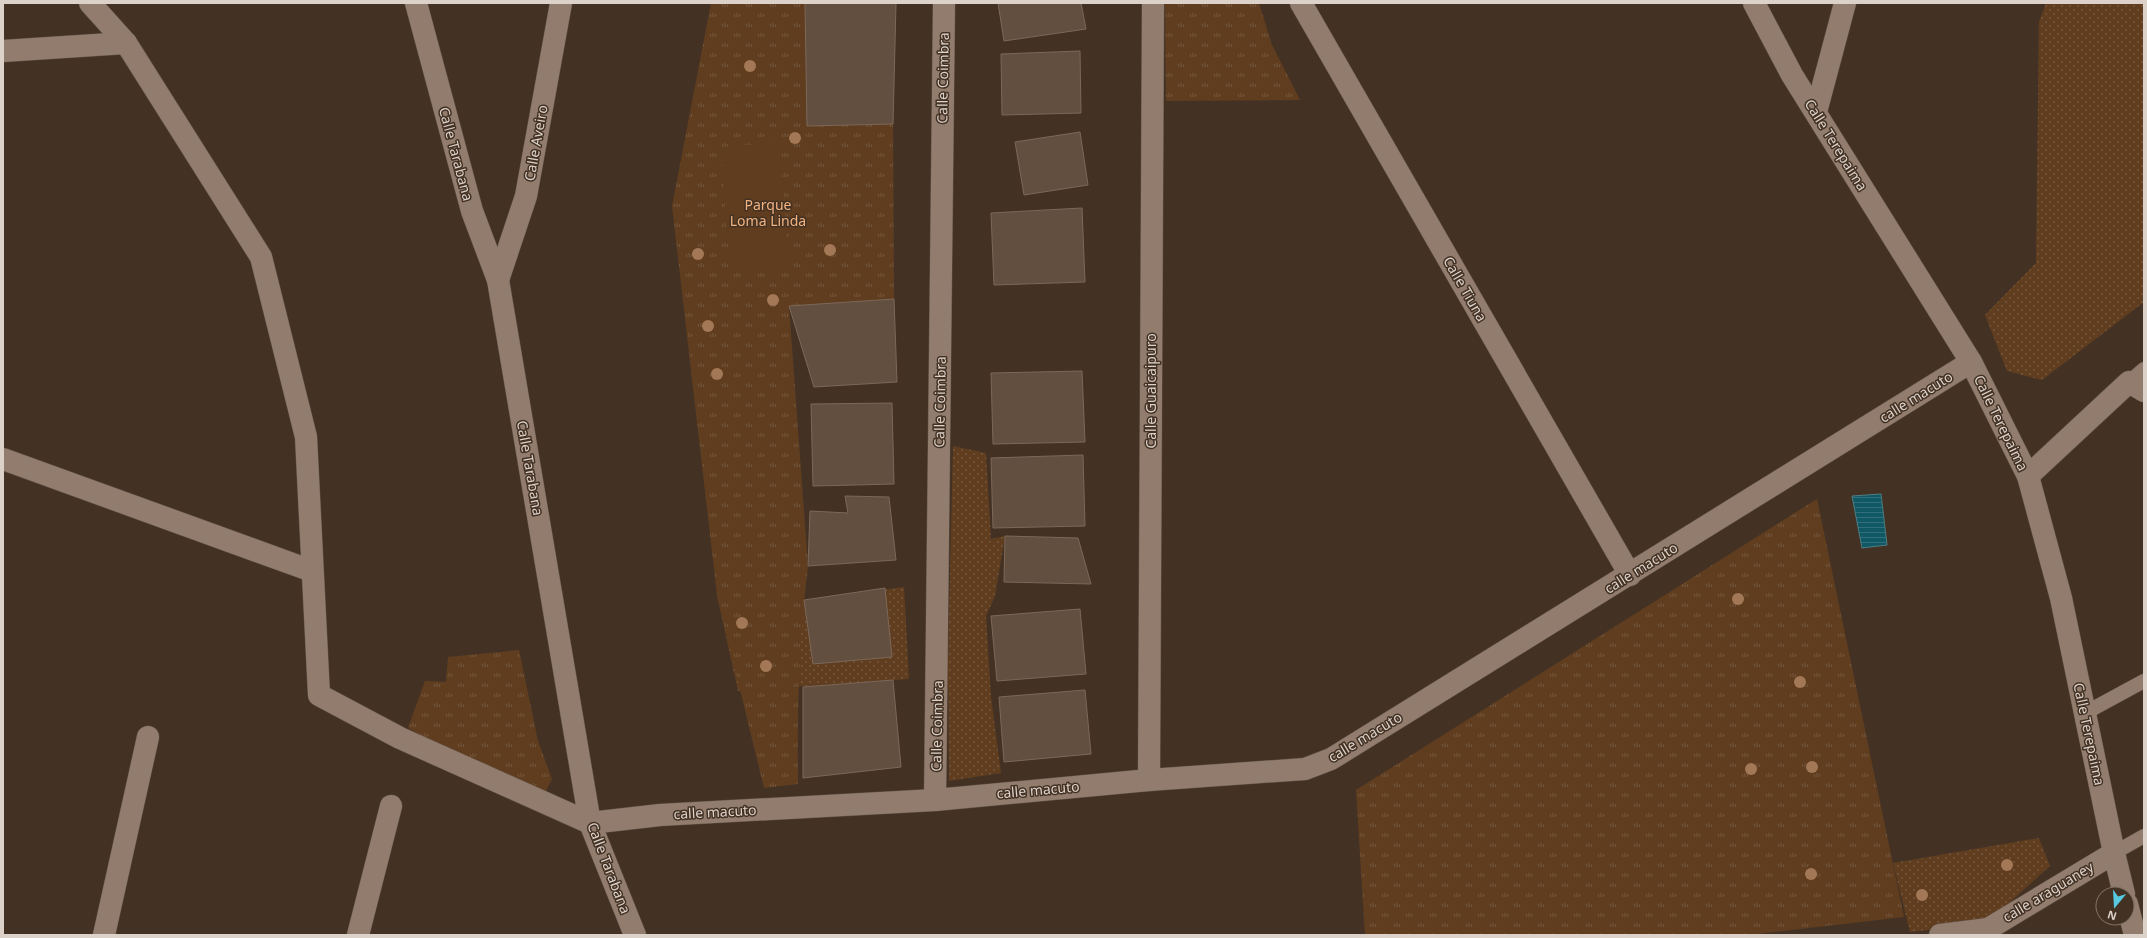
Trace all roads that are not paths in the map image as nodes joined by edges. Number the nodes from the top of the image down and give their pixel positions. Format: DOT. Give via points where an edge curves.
graph roads {
  1 [pos="90,3"];
  2 [pos="416,3"];
  3 [pos="561,3"];
  4 [pos="944,3"];
  5 [pos="1153,3"];
  6 [pos="1302,3"];
  7 [pos="1754,3"];
  8 [pos="1845,3"];
  9 [pos="126,44"];
  10 [pos="3,51"];
  11 [pos="1816,112"];
  12 [pos="498,280"];
  13 [pos="1971,362"];
  14 [pos="2139,381"];
  15 [pos="3,459"];
  16 [pos="2028,476"];
  17 [pos="312,572"];
  18 [pos="1630,575"];
  19 [pos="2144,681"];
  20 [pos="2085,713"];
  21 [pos="148,737"];
  22 [pos="1149,780"];
  23 [pos="935,800"];
  24 [pos="390,806"];
  25 [pos="590,823"];
  26 [pos="2144,836"];
  27 [pos="2114,853"];
  28 [pos="2122,886"];
  29 [pos="1987,932"];
  30 [pos="104,935"];
  31 [pos="358,935"];
  32 [pos="635,935"];
  33 [pos="1940,935"];
  1 -- 9 [label="street"];
  2 -- 12 [label="street, Calle Tarabana" via="472,211"];
  3 -- 12 [label="street, Calle Aveiro" via="526,196"];
  4 -- 23 [label="street, Calle Coimbra"];
  5 -- 22 [label="street, Calle Guaicaipuro"];
  6 -- 18 [label="street, Calle Tiuna"];
  7 -- 11 [label="street, Calle Terepaima" via="1792,75"];
  8 -- 11 [label="street"];
  9 -- 10 [label="street"];
  9 -- 17 [label="street" via="261,257 306,437"];
  11 -- 13 [label="street, Calle Terepaima"];
  12 -- 25 [label="street, Calle Tarabana"];
  13 -- 16 [label="street, Calle Terepaima"];
  13 -- 18 [label="street, calle macuto"];
  14 -- 16 [label="street"];
  15 -- 17 [label="street"];
  16 -- 20 [label="street, Calle Terepaima" via="2061,598"];
  17 -- 25 [label="street" via="318,696 400,738"];
  18 -- 22 [label="street, calle macuto" via="1331,759 1305,769"];
  19 -- 20 [label="lane"];
  20 -- 27 [label="street, Calle Terepaima"];
  21 -- 30 [label="street"];
  22 -- 23 [label="street, calle macuto"];
  23 -- 25 [label="street, calle macuto" via="660,814"];
  24 -- 31 [label="street"];
  25 -- 32 [label="street, Calle Tarabana"];
  26 -- 27 [label="lane"];
  27 -- 28 [label="street, Calle Terepaima"];
  27 -- 29 [label="street, calle araguaney"];
  29 -- 33 [label="street"];
}
